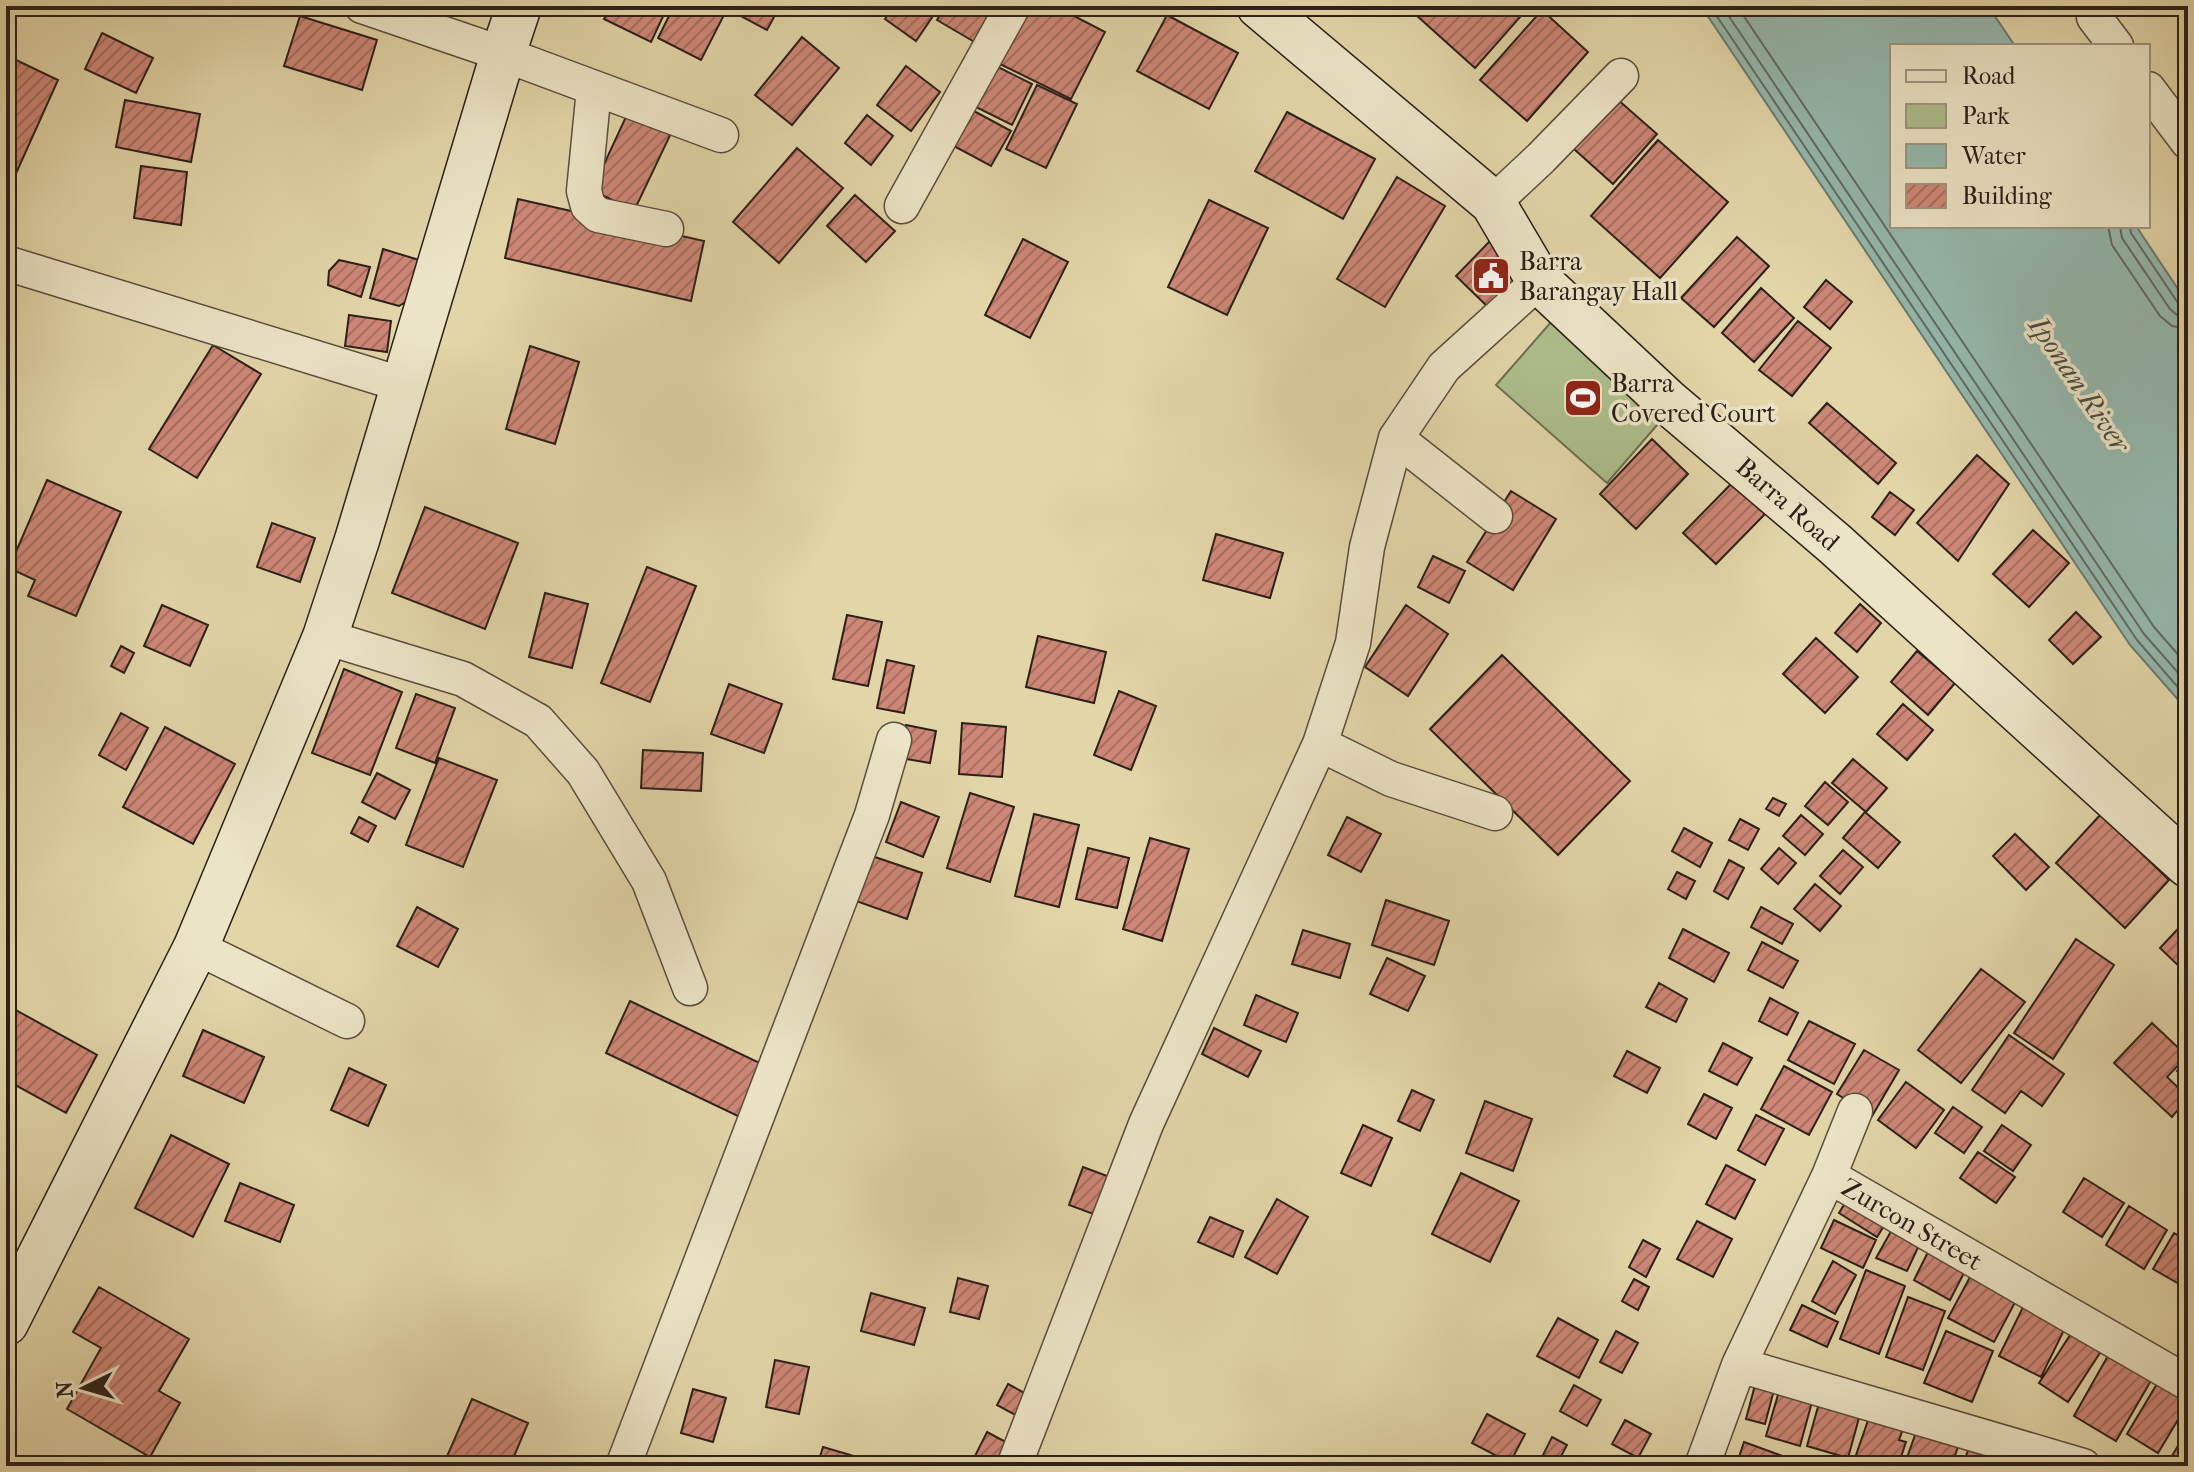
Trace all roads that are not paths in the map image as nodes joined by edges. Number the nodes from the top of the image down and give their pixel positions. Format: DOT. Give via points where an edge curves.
graph roads {
  1 [pos="362,6"];
  2 [pos="519,6"];
  3 [pos="1013,6"];
  4 [pos="1259,6"];
  5 [pos="2094,17"];
  6 [pos="2114,44"];
  7 [pos="503,54"];
  8 [pos="1621,76"];
  9 [pos="594,89"];
  10 [pos="2150,92"];
  11 [pos="721,135"];
  12 [pos="2188,142"];
  13 [pos="1493,203"];
  14 [pos="902,206"];
  15 [pos="666,229"];
  16 [pos="6,263"];
  17 [pos="1539,281"];
  18 [pos="404,385"];
  19 [pos="1396,438"];
  20 [pos="1495,516"];
  21 [pos="325,637"];
  22 [pos="894,740"];
  23 [pos="1320,744"];
  24 [pos="1495,813"];
  25 [pos="2188,865"];
  26 [pos="196,947"];
  27 [pos="690,988"];
  28 [pos="347,1021"];
  29 [pos="1855,1111"];
  30 [pos="1829,1176"];
  31 [pos="6,1323"];
  32 [pos="1739,1365"];
  33 [pos="2188,1383"];
  34 [pos="623,1466"];
  35 [pos="1014,1466"];
  36 [pos="1702,1466"];
  37 [pos="2083,1466"];
  1 -- 7 [label="street"];
  2 -- 7 [label="street"];
  3 -- 14 [label="street"];
  4 -- 13 [label="street, Barra Road"];
  5 -- 6 [label="street"];
  7 -- 9 [label="street"];
  7 -- 18 [label="street"];
  8 -- 13 [label="street"];
  9 -- 11 [label="street"];
  9 -- 15 [label="street" via="584,191 588,206 598,215"];
  10 -- 12 [label="street"];
  13 -- 17 [label="street, Barra Road"];
  16 -- 18 [label="street"];
  17 -- 19 [label="street" via="1444,367"];
  17 -- 25 [label="street, Barra Road"];
  18 -- 21 [label="street"];
  19 -- 20 [label="street"];
  19 -- 23 [label="street" via="1367,547 1353,643"];
  21 -- 26 [label="street"];
  21 -- 27 [label="street" via="463,679 538,721 583,772 649,881"];
  22 -- 34 [label="street" via="872,815"];
  23 -- 24 [label="street" via="1391,779"];
  23 -- 35 [label="street" via="1146,1124"];
  26 -- 28 [label="street"];
  26 -- 31 [label="street"];
  29 -- 30 [label="street"];
  30 -- 32 [label="street, Zurcon Street"];
  30 -- 33 [label="street, Zurcon Street"];
  32 -- 36 [label="street, Zurcon Street"];
  32 -- 37 [label="street"];
}
